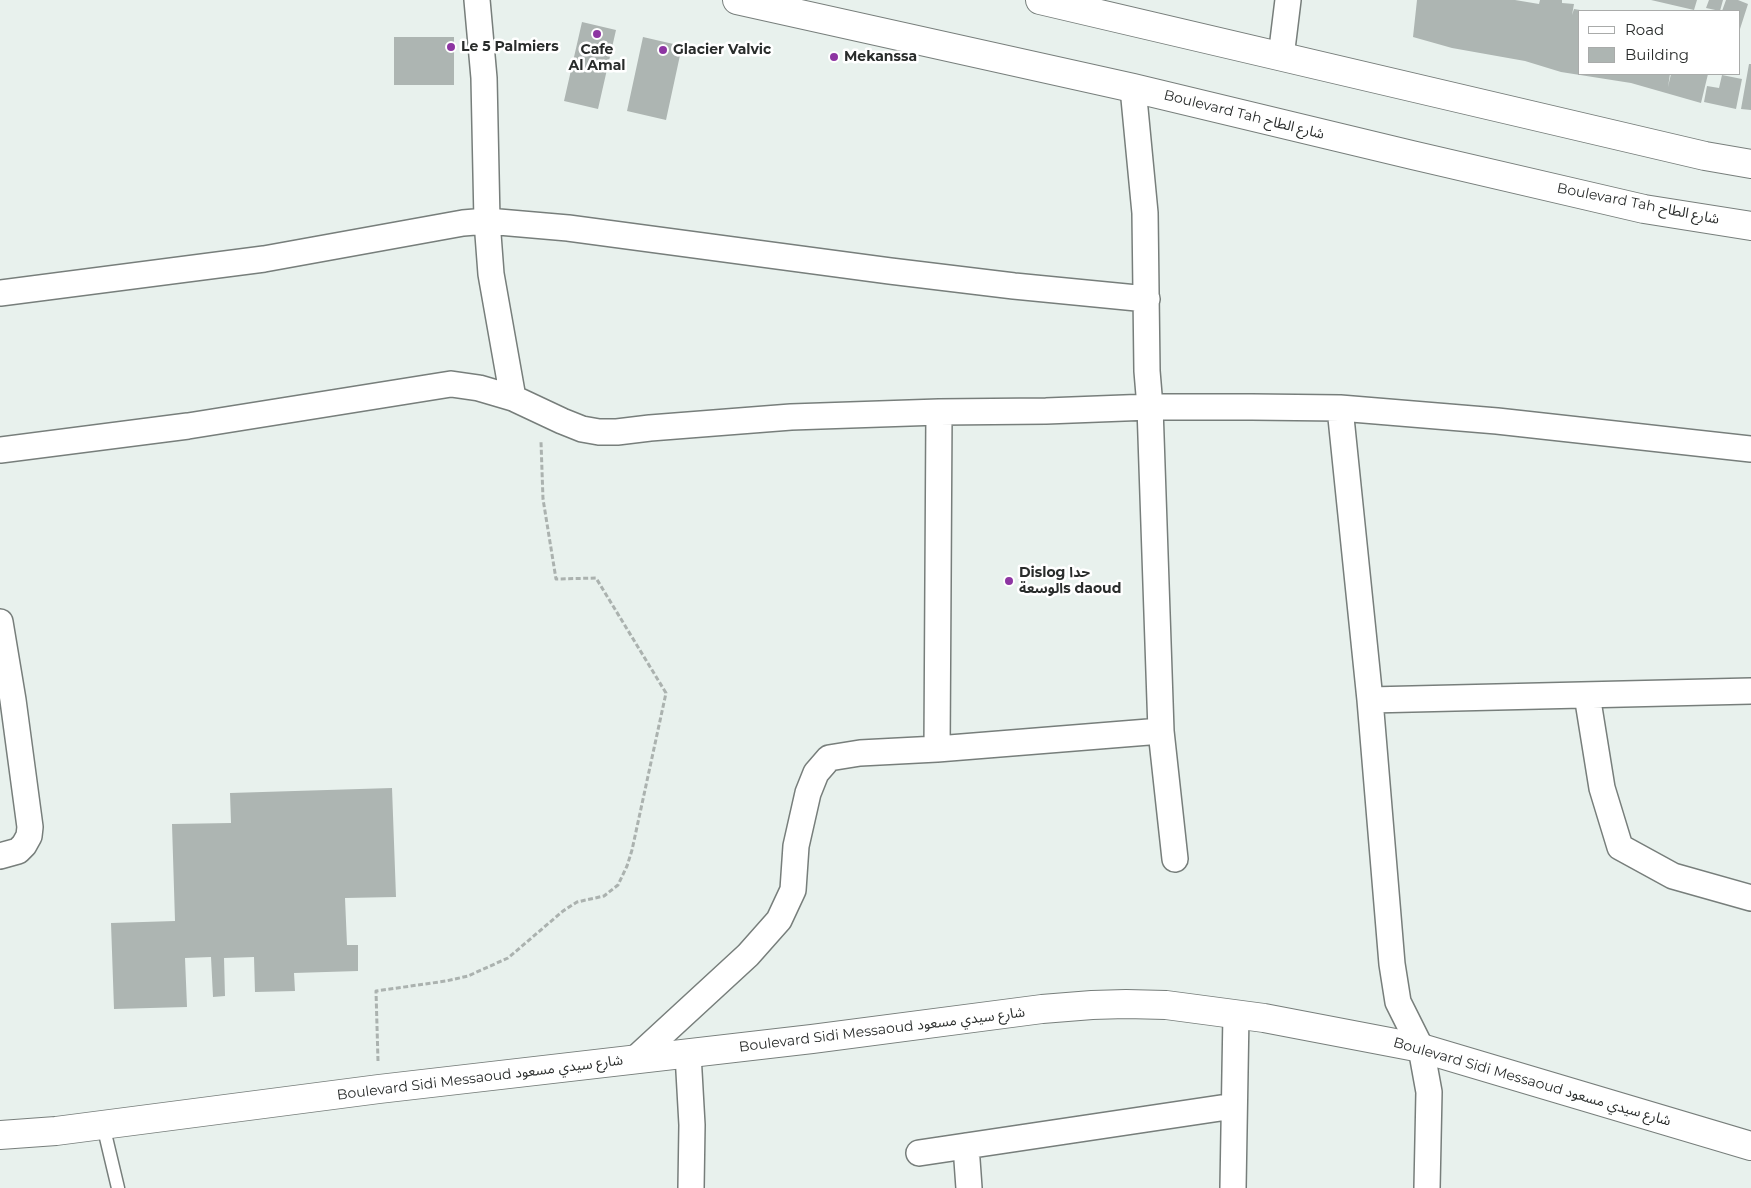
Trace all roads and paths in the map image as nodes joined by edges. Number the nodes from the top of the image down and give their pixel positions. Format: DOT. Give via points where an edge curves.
graph roads {
  1 [pos="477,0"];
  2 [pos="737,0"];
  3 [pos="1040,0"];
  4 [pos="1288,0"];
  5 [pos="1281,56"];
  6 [pos="1133,88"];
  7 [pos="1751,164"];
  8 [pos="487,221"];
  9 [pos="1751,226"];
  10 [pos="0,293"];
  11 [pos="1147,299"];
  12 [pos="513,398"];
  13 [pos="1150,407"];
  14 [pos="1340,408"];
  15 [pos="540,412"];
  16 [pos="939,412"];
  17 [pos="1751,449"];
  18 [pos="0,450"];
  19 [pos="0,622"];
  20 [pos="1751,691"];
  21 [pos="1587,695"];
  22 [pos="1370,700"];
  23 [pos="1161,731"];
  24 [pos="936,749"];
  25 [pos="0,856"];
  26 [pos="1175,859"];
  27 [pos="1751,898"];
  28 [pos="1236,1014"];
  29 [pos="1422,1048"];
  30 [pos="688,1054"];
  31 [pos="634,1060"];
  32 [pos="379,1089"];
  33 [pos="1234,1106"];
  34 [pos="103,1125"];
  35 [pos="0,1136"];
  36 [pos="966,1146"];
  37 [pos="1751,1146"];
  38 [pos="919,1153"];
  39 [pos="118,1188"];
  40 [pos="691,1188"];
  41 [pos="968,1188"];
  42 [pos="1233,1188"];
  43 [pos="1427,1188"];
  1 -- 8 [label="street" via="484,78"];
  2 -- 6 [label="street, Boulevard Tah شارع الطاح"];
  3 -- 5 [label="street"];
  4 -- 5 [label="street"];
  5 -- 7 [label="street" via="1705,156"];
  6 -- 9 [label="street, Boulevard Tah شارع الطاح" via="1644,208"];
  6 -- 11 [label="street" via="1145,213"];
  8 -- 10 [label="street" via="264,259"];
  8 -- 11 [label="street" via="568,228 1032,288"];
  8 -- 12 [label="street" via="491,274"];
  11 -- 13 [label="street"];
  12 -- 15 [label="street"];
  12 -- 18 [label="street" via="451,384 188,426"];
  13 -- 14 [label="street"];
  13 -- 16 [label="street"];
  13 -- 23 [label="street"];
  14 -- 17 [label="street" via="1497,421"];
  14 -- 22 [label="street"];
  15 -- 16 [label="street" via="582,429 599,432 790,417"];
  15 -- 32 [label="path" via="543,500 556,579 596,578 666,693 632,850 618,885 604,896 577,902 563,911 508,958 468,976 376,991"];
  16 -- 24 [label="street"];
  19 -- 25 [label="street" via="30,827 24,845"];
  20 -- 21 [label="street"];
  21 -- 22 [label="street"];
  21 -- 27 [label="street" via="1602,788 1620,847 1673,876"];
  22 -- 29 [label="street" via="1395,983 1398,1002"];
  23 -- 24 [label="street"];
  23 -- 26 [label="street"];
  24 -- 31 [label="street" via="829,758 816,773 808,793 796,846 793,890 779,920 748,955"];
  28 -- 29 [label="street, Boulevard Sidi Messaoud شارع سيدي مسعود"];
  28 -- 30 [label="street, Boulevard Sidi Messaoud شارع سيدي مسعود" via="1166,1005 1092,1005"];
  28 -- 33 [label="street"];
  29 -- 37 [label="street, Boulevard Sidi Messaoud شارع سيدي مسعود"];
  29 -- 43 [label="street" via="1429,1092"];
  30 -- 31 [label="street, Boulevard Sidi Messaoud شارع سيدي مسعود"];
  30 -- 40 [label="street"];
  31 -- 32 [label="street, Boulevard Sidi Messaoud شارع سيدي مسعود"];
  32 -- 34 [label="street, Boulevard Sidi Messaoud شارع سيدي مسعود"];
  33 -- 36 [label="street"];
  33 -- 42 [label="street"];
  34 -- 35 [label="street, Boulevard Sidi Messaoud شارع سيدي مسعود"];
  34 -- 39 [label="lane"];
  36 -- 38 [label="street"];
  36 -- 41 [label="street"];
}
